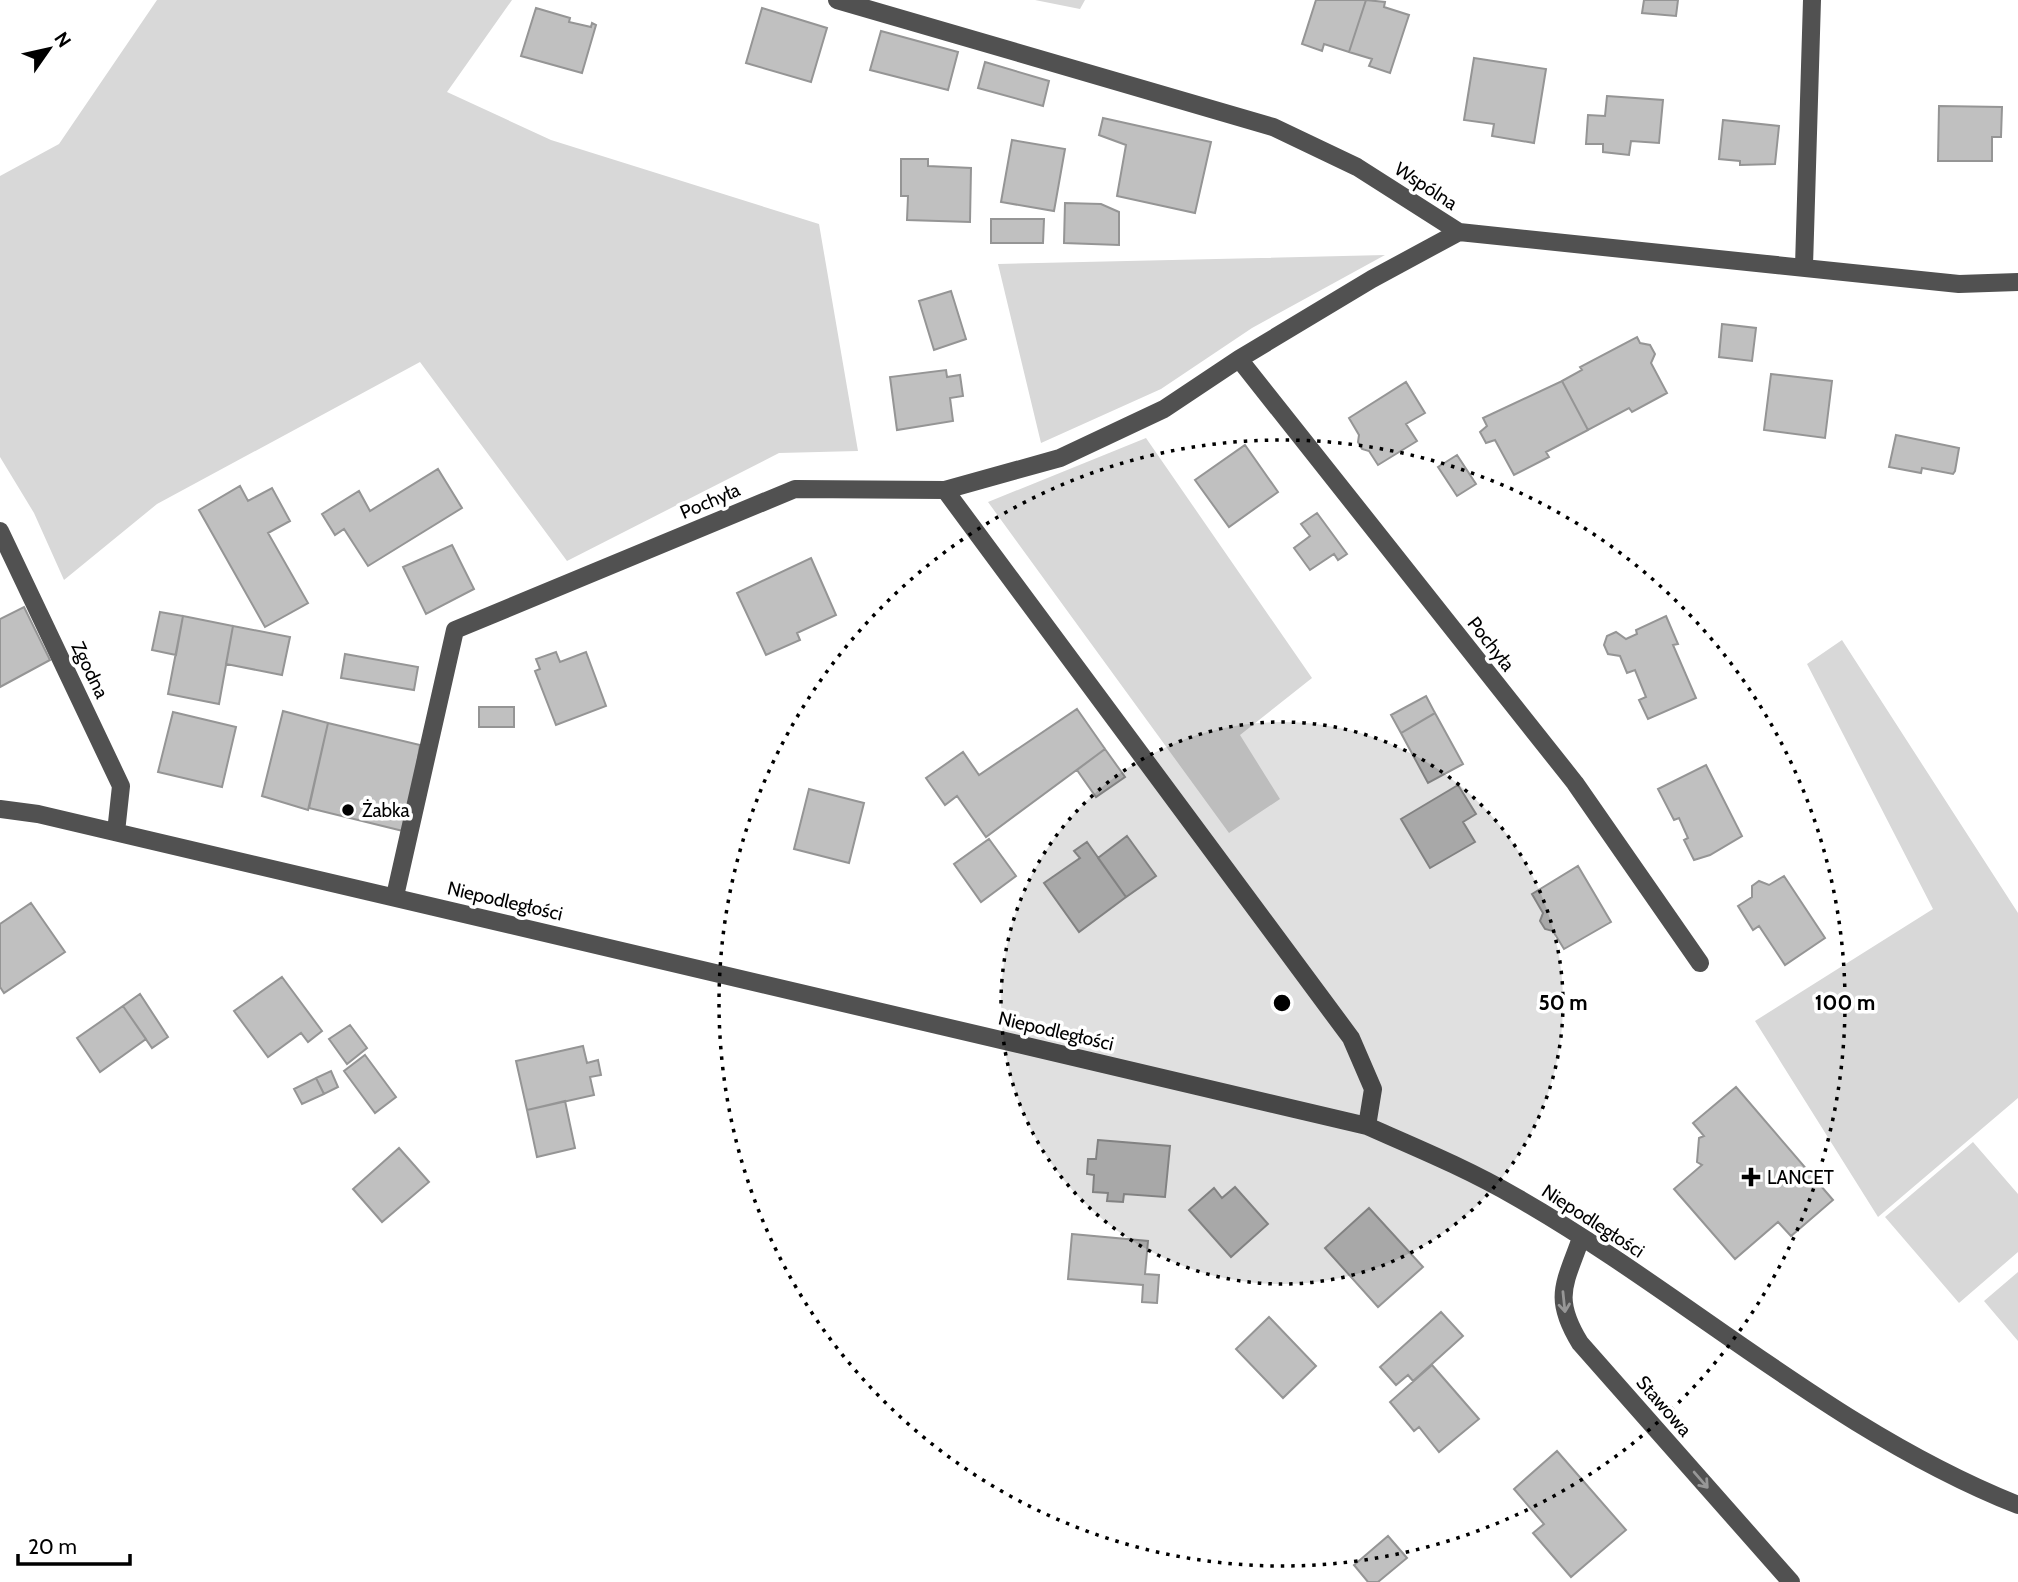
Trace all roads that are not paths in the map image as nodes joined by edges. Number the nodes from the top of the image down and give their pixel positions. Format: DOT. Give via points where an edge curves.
graph roads {
  1 [pos="837,0"];
  2 [pos="1812,0"];
  3 [pos="1459,232"];
  4 [pos="1804,266"];
  5 [pos="2018,282"];
  6 [pos="1239,359"];
  7 [pos="946,489"];
  8 [pos="0,531"];
  9 [pos="0,809"];
  10 [pos="116,832"];
  11 [pos="395,896"];
  12 [pos="1700,963"];
  13 [pos="1367,1126"];
  14 [pos="1581,1238"];
  15 [pos="2018,1505"];
  16 [pos="1791,1582"];
  1 -- 3 [label="street, Wspólna" via="1273,127 1357,167"];
  2 -- 4 [label="street"];
  3 -- 4 [label="street, Wspólna"];
  3 -- 6 [label="street, Pochyła"];
  4 -- 5 [label="street, Wspólna" via="1959,284"];
  6 -- 7 [label="street, Pochyła" via="1164,409 1060,458"];
  6 -- 12 [label="street, Pochyła" via="1575,783"];
  7 -- 11 [label="street, Pochyła" via="794,489 454,630"];
  7 -- 13 [label="street" via="1351,1038 1373,1089"];
  8 -- 10 [label="street, Zgodna" via="121,786"];
  9 -- 10 [label="street, Niepodległości"];
  10 -- 11 [label="street, Niepodległości"];
  11 -- 13 [label="street, Niepodległości"];
  13 -- 14 [label="street, Niepodległości" via="1515,1196"];
  14 -- 15 [label="street, Niepodległości" via="1828,1404 1957,1481"];
  14 -- 16 [label="street, Stawowa, one-way" via="1562,1294 1566,1321"];
}
